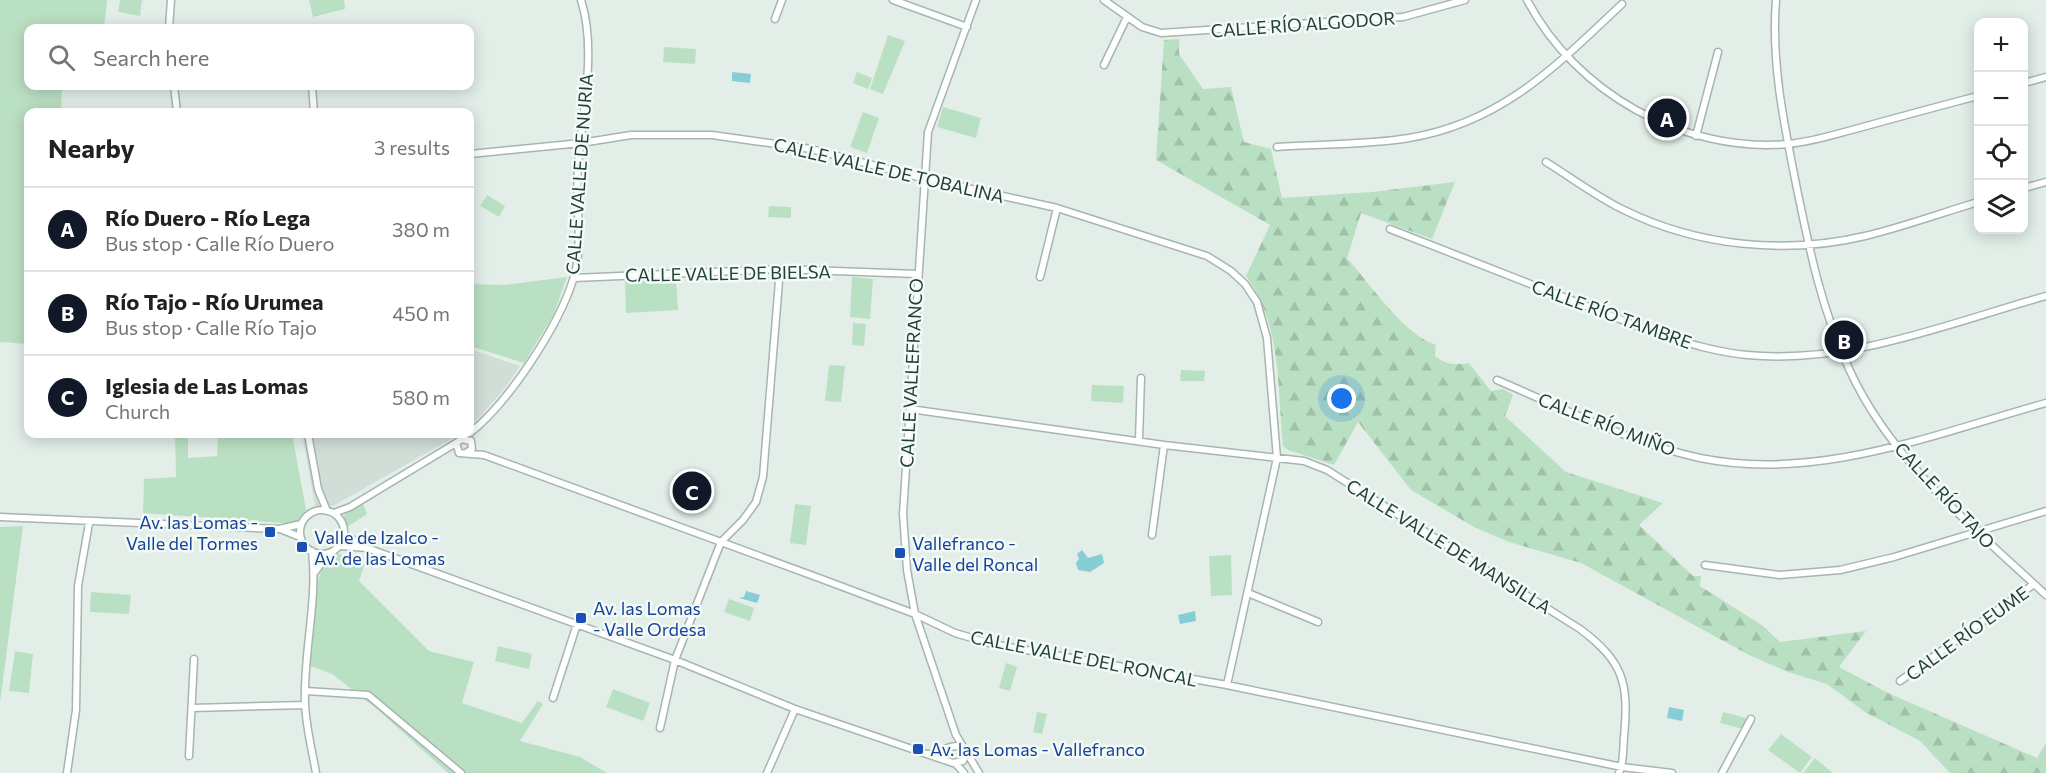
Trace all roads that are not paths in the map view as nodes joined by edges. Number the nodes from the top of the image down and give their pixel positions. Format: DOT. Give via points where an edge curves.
graph roads {
  1 [pos="171,0"];
  2 [pos="581,0"];
  3 [pos="782,0"];
  4 [pos="893,0"];
  5 [pos="976,0"];
  6 [pos="1104,0"];
  7 [pos="1466,0"];
  8 [pos="1527,0"];
  9 [pos="1776,0"];
  10 [pos="1622,3"];
  11 [pos="1127,17"];
  12 [pos="775,19"];
  13 [pos="169,24"];
  14 [pos="966,27"];
  15 [pos="1719,52"];
  16 [pos="1567,56"];
  17 [pos="1104,64"];
  18 [pos="2046,77"];
  19 [pos="2028,82"];
  20 [pos="174,90"];
  21 [pos="312,90"];
  22 [pos="1974,97"];
  23 [pos="177,108"];
  24 [pos="314,108"];
  25 [pos="1696,136"];
  26 [pos="581,143"];
  27 [pos="1788,144"];
  28 [pos="1277,147"];
  29 [pos="474,154"];
  30 [pos="1546,162"];
  31 [pos="926,179"];
  32 [pos="2046,182"];
  33 [pos="2028,187"];
  34 [pos="1974,203"];
  35 [pos="1057,208"];
  36 [pos="1390,230"];
  37 [pos="1808,245"];
  38 [pos="780,269"];
  39 [pos="917,274"];
  40 [pos="1040,277"];
  41 [pos="574,278"];
  42 [pos="2046,296"];
  43 [pos="1842,352"];
  44 [pos="1141,378"];
  45 [pos="1497,380"];
  46 [pos="2046,403"];
  47 [pos="910,409"];
  48 [pos="476,428"];
  49 [pos="474,434"];
  50 [pos="309,438"];
  51 [pos="463,438"];
  52 [pos="473,438"];
  53 [pos="1138,440"];
  54 [pos="459,441"];
  55 [pos="471,443"];
  56 [pos="1164,445"];
  57 [pos="1896,445"];
  58 [pos="463,453"];
  59 [pos="440,454"];
  60 [pos="484,456"];
  61 [pos="1277,458"];
  62 [pos="318,489"];
  63 [pos="350,506"];
  64 [pos="316,511"];
  65 [pos="327,511"];
  66 [pos="2046,511"];
  67 [pos="334,513"];
  68 [pos="0,516"];
  69 [pos="89,523"];
  70 [pos="342,523"];
  71 [pos="301,524"];
  72 [pos="279,529"];
  73 [pos="1976,531"];
  74 [pos="345,535"];
  75 [pos="1152,535"];
  76 [pos="300,537"];
  77 [pos="722,542"];
  78 [pos="341,546"];
  79 [pos="367,548"];
  80 [pos="312,551"];
  81 [pos="328,554"];
  82 [pos="1706,565"];
  83 [pos="315,572"];
  84 [pos="2034,584"];
  85 [pos="1248,593"];
  86 [pos="2046,595"];
  87 [pos="915,614"];
  88 [pos="1318,622"];
  89 [pos="577,624"];
  90 [pos="194,659"];
  91 [pos="675,660"];
  92 [pos="1900,681"];
  93 [pos="1227,685"];
  94 [pos="306,691"];
  95 [pos="553,698"];
  96 [pos="305,705"];
  97 [pos="194,708"];
  98 [pos="795,709"];
  99 [pos="1751,719"];
  100 [pos="660,728"];
  101 [pos="962,746"];
  102 [pos="947,750"];
  103 [pos="928,754"];
  104 [pos="966,754"];
  105 [pos="189,756"];
  106 [pos="954,764"];
  107 [pos="1620,770"];
  108 [pos="979,771"];
  109 [pos="67,773"];
  110 [pos="316,773"];
  111 [pos="461,773"];
  112 [pos="767,773"];
  113 [pos="964,773"];
  114 [pos="986,773"];
  115 [pos="1672,773"];
  116 [pos="1722,773"];
  1 -- 13 [label="street"];
  2 -- 26 [label="street, CALLE VALLE DE NURIA" via="587,19 588,46"];
  3 -- 12 [label="street"];
  4 -- 14 [label="street"];
  5 -- 14 [label="street, CALLE VALLEFRANCO"];
  6 -- 11 [label="street, CALLE RÍO ALGODOR"];
  7 -- 11 [label="street, CALLE RÍO ALGODOR" via="1403,17 1174,33 1150,32"];
  8 -- 16 [label="street"];
  9 -- 27 [label="street, CALLE RÍO TAJO" via="1776,62"];
  10 -- 16 [label="street"];
  11 -- 17 [label="street"];
  14 -- 31 [label="street, CALLE VALLEFRANCO" via="928,132"];
  15 -- 25 [label="street"];
  16 -- 25 [label="street" via="1594,83 1634,109"];
  16 -- 28 [label="street" via="1515,98 1461,125 1408,139"];
  18 -- 19 [label="street"];
  20 -- 23 [label="street"];
  21 -- 24 [label="street"];
  22 -- 27 [label="street"];
  25 -- 27 [label="street" via="1737,143"];
  26 -- 29 [label="street, CALLE VALLE DE TOBALINA"];
  26 -- 31 [label="street, CALLE VALLE DE TOBALINA" via="631,135 712,135 811,149"];
  26 -- 41 [label="street, CALLE VALLE DE NURIA"];
  27 -- 37 [label="street, CALLE RÍO TAJO"];
  30 -- 37 [label="street" via="1625,211 1681,232 1741,243"];
  31 -- 35 [label="street, CALLE VALLE DE TOBALINA"];
  31 -- 39 [label="street, CALLE VALLEFRANCO"];
  32 -- 33 [label="street"];
  34 -- 37 [label="street" via="1866,236"];
  35 -- 40 [label="street"];
  35 -- 61 [label="street, CALLE VALLE DE TOBALINA" via="1207,256 1245,284 1257,302 1267,338"];
  36 -- 43 [label="street, CALLE RÍO TAMBRE" via="1696,346 1770,356"];
  37 -- 43 [label="street, CALLE RÍO TAJO"];
  38 -- 39 [label="street, CALLE VALLE DE BIELSA"];
  38 -- 41 [label="street, CALLE VALLE DE BIELSA"];
  38 -- 77 [label="street" via="763,477 756,502"];
  39 -- 47 [label="street, CALLE VALLEFRANCO"];
  41 -- 48 [label="street, CALLE VALLE DE NURIA" via="557,320 506,394"];
  42 -- 43 [label="street, CALLE RÍO TAMBRE"];
  43 -- 57 [label="street, CALLE RÍO TAJO" via="1866,400"];
  44 -- 53 [label="street"];
  45 -- 57 [label="street, CALLE RÍO MIÑO" via="1643,441 1701,458 1794,465"];
  46 -- 57 [label="street, CALLE RÍO MIÑO"];
  47 -- 53 [label="street, CALLE VALLE DE MANSILLA"];
  47 -- 87 [label="street, CALLE VALLEFRANCO" via="903,514"];
  48 -- 49 [label="street, CALLE VALLE DE NURIA"];
  50 -- 62 [label="street"];
  51 -- 54 [label="street, CALLE VALLE DE NURIA"];
  52 -- 55 [label="street, CALLE VALLE DE NURIA"];
  53 -- 56 [label="street, CALLE VALLE DE MANSILLA"];
  54 -- 55 [label="street"];
  54 -- 58 [label="street"];
  54 -- 59 [label="street, CALLE VALLE DE NURIA"];
  55 -- 58 [label="street, CALLE VALLE DE NURIA"];
  55 -- 60 [label="street, CALLE VALLE DEL RONCAL"];
  56 -- 61 [label="street, CALLE VALLE DE MANSILLA"];
  56 -- 75 [label="street"];
  57 -- 73 [label="street, CALLE RÍO TAJO"];
  58 -- 59 [label="street, CALLE VALLE DE NURIA"];
  58 -- 60 [label="street, CALLE VALLE DEL RONCAL"];
  59 -- 63 [label="street, CALLE VALLE DE NURIA"];
  60 -- 77 [label="street, CALLE VALLE DEL RONCAL"];
  61 -- 85 [label="street, CALLE VALLE DE TOBALINA"];
  61 -- 107 [label="street, CALLE VALLE DE MANSILLA" via="1304,460 1327,470 1602,646 1623,677 1627,710"];
  62 -- 64 [label="street"];
  62 -- 65 [label="street"];
  63 -- 67 [label="street, CALLE VALLE DE NURIA"];
  63 -- 70 [label="street"];
  64 -- 65 [label="street"];
  64 -- 71 [label="street"];
  65 -- 67 [label="street"];
  66 -- 73 [label="street"];
  67 -- 70 [label="street"];
  68 -- 69 [label="street"];
  69 -- 72 [label="street"];
  69 -- 109 [label="street" via="78,585 76,710"];
  70 -- 74 [label="street"];
  71 -- 72 [label="street"];
  71 -- 76 [label="street"];
  72 -- 76 [label="street"];
  73 -- 82 [label="street" via="1894,557 1822,573 1780,575"];
  73 -- 84 [label="street, CALLE RÍO TAJO"];
  74 -- 78 [label="street"];
  74 -- 79 [label="street"];
  76 -- 80 [label="street"];
  77 -- 87 [label="street, CALLE VALLE DEL RONCAL"];
  77 -- 91 [label="street"];
  78 -- 79 [label="street"];
  78 -- 81 [label="street"];
  79 -- 89 [label="street"];
  80 -- 81 [label="street"];
  80 -- 83 [label="street"];
  81 -- 83 [label="street"];
  83 -- 94 [label="street"];
  84 -- 86 [label="street, CALLE RÍO TAJO"];
  84 -- 92 [label="street, CALLE RÍO EUME"];
  85 -- 88 [label="street"];
  85 -- 93 [label="street, CALLE VALLE DE TOBALINA"];
  87 -- 93 [label="street, CALLE VALLE DEL RONCAL" via="955,633 992,644"];
  87 -- 101 [label="street, CALLE VALLEFRANCO"];
  89 -- 91 [label="street"];
  89 -- 95 [label="street"];
  90 -- 97 [label="street"];
  91 -- 98 [label="street"];
  91 -- 100 [label="street"];
  93 -- 107 [label="street, CALLE VALLE DEL RONCAL"];
  94 -- 96 [label="street"];
  94 -- 111 [label="street" via="368,695"];
  96 -- 97 [label="street"];
  96 -- 110 [label="street"];
  97 -- 105 [label="street"];
  98 -- 103 [label="street"];
  98 -- 112 [label="street"];
  99 -- 116 [label="street"];
  101 -- 102 [label="street" via="954,745"];
  101 -- 104 [label="street"];
  102 -- 103 [label="street"];
  102 -- 106 [label="street"];
  103 -- 106 [label="street"];
  104 -- 106 [label="street" via="963,761"];
  104 -- 108 [label="street"];
  106 -- 113 [label="street"];
  107 -- 115 [label="street, CALLE VALLE DEL RONCAL"];
  108 -- 114 [label="street"];
}
